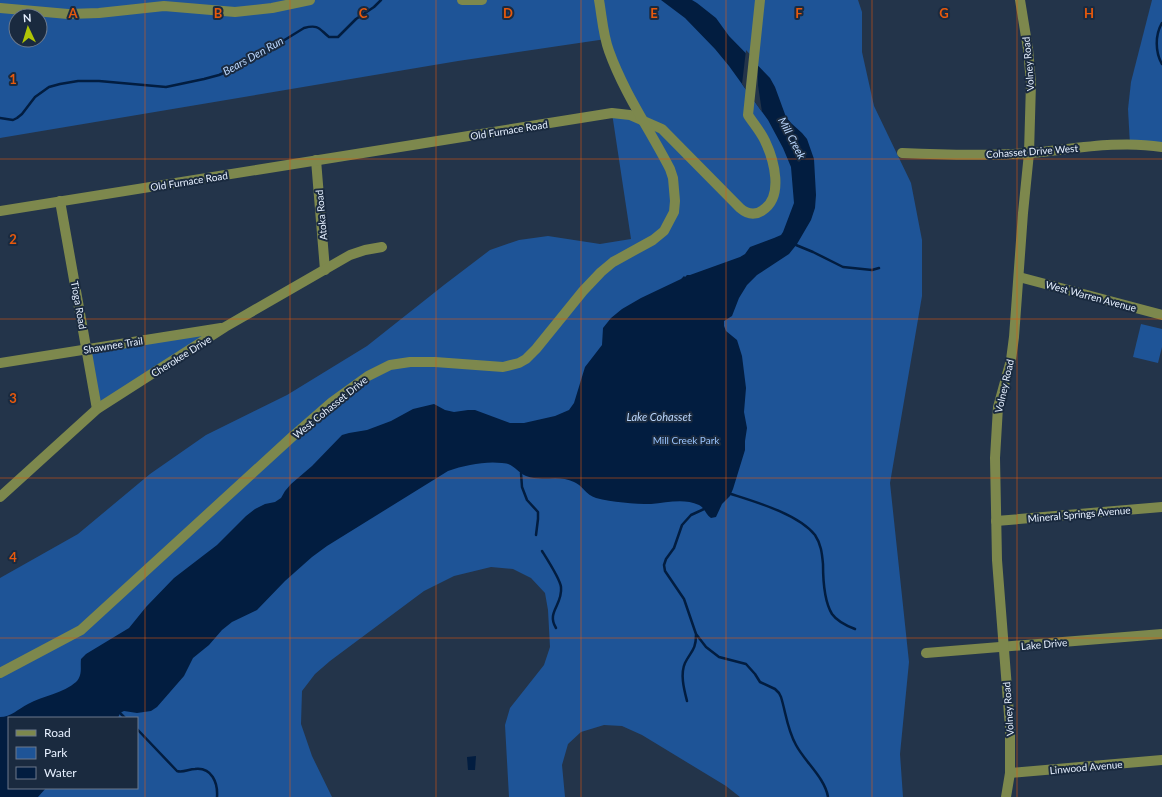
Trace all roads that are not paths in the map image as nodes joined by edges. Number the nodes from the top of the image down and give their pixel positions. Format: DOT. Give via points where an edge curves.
graph roads {
  1 [pos="310,0"];
  2 [pos="462,0"];
  3 [pos="482,0"];
  4 [pos="599,0"];
  5 [pos="760,0"];
  6 [pos="1020,0"];
  7 [pos="0,8"];
  8 [pos="643,120"];
  9 [pos="1162,147"];
  10 [pos="902,153"];
  11 [pos="1029,153"];
  12 [pos="316,160"];
  13 [pos="60,201"];
  14 [pos="0,211"];
  15 [pos="382,247"];
  16 [pos="325,270"];
  17 [pos="1019,277"];
  18 [pos="1162,315"];
  19 [pos="225,327"];
  20 [pos="86,350"];
  21 [pos="0,364"];
  22 [pos="97,409"];
  23 [pos="0,497"];
  24 [pos="1162,507"];
  25 [pos="996,521"];
  26 [pos="1162,634"];
  27 [pos="1004,647"];
  28 [pos="926,653"];
  29 [pos="0,673"];
  30 [pos="1162,760"];
  31 [pos="1010,773"];
  32 [pos="1006,797"];
  1 -- 7 [label="street" via="235,12 164,6 68,14"];
  2 -- 3 [label="street"];
  4 -- 8 [label="street, West Cohasset Drive" via="608,50"];
  5 -- 8 [label="street, Old Furnace Road" via="748,115 765,140 776,183 770,201 762,211 756,214 747,213 740,208 671,138 657,126"];
  6 -- 11 [label="street, Volney Road" via="1031,80"];
  8 -- 12 [label="street, Old Furnace Road" via="630,115 612,113"];
  8 -- 29 [label="street, West Cohasset Drive" via="673,178 675,201 669,223 664,231 652,240 613,262 601,272 526,359 503,367 410,362 390,365 368,376 332,402 293,436 81,630"];
  9 -- 11 [label="street, Cohasset Drive West" via="1106,146"];
  10 -- 11 [label="street, Cohasset Drive West"];
  11 -- 17 [label="street, Volney Road"];
  12 -- 13 [label="street, Old Furnace Road"];
  12 -- 16 [label="street, Atoka Road"];
  13 -- 14 [label="street, Old Furnace Road"];
  13 -- 20 [label="street, Tioga Road"];
  15 -- 16 [label="street, Cherokee Drive" via="357,252"];
  16 -- 19 [label="street, Cherokee Drive"];
  17 -- 18 [label="street, West Warren Avenue"];
  17 -- 25 [label="street, Volney Road" via="1011,359 996,422"];
  19 -- 20 [label="street, Shawnee Trail"];
  19 -- 22 [label="street, Cherokee Drive"];
  20 -- 21 [label="street, Shawnee Trail"];
  20 -- 22 [label="street, Tioga Road"];
  22 -- 23 [label="street, Cherokee Drive"];
  24 -- 25 [label="street, Mineral Springs Avenue"];
  25 -- 27 [label="street, Volney Road"];
  26 -- 27 [label="street, Lake Drive"];
  27 -- 28 [label="street, Lake Drive"];
  27 -- 31 [label="street, Volney Road" via="1010,727"];
  30 -- 31 [label="street, Linwood Avenue"];
  31 -- 32 [label="street, Volney Road"];
}
